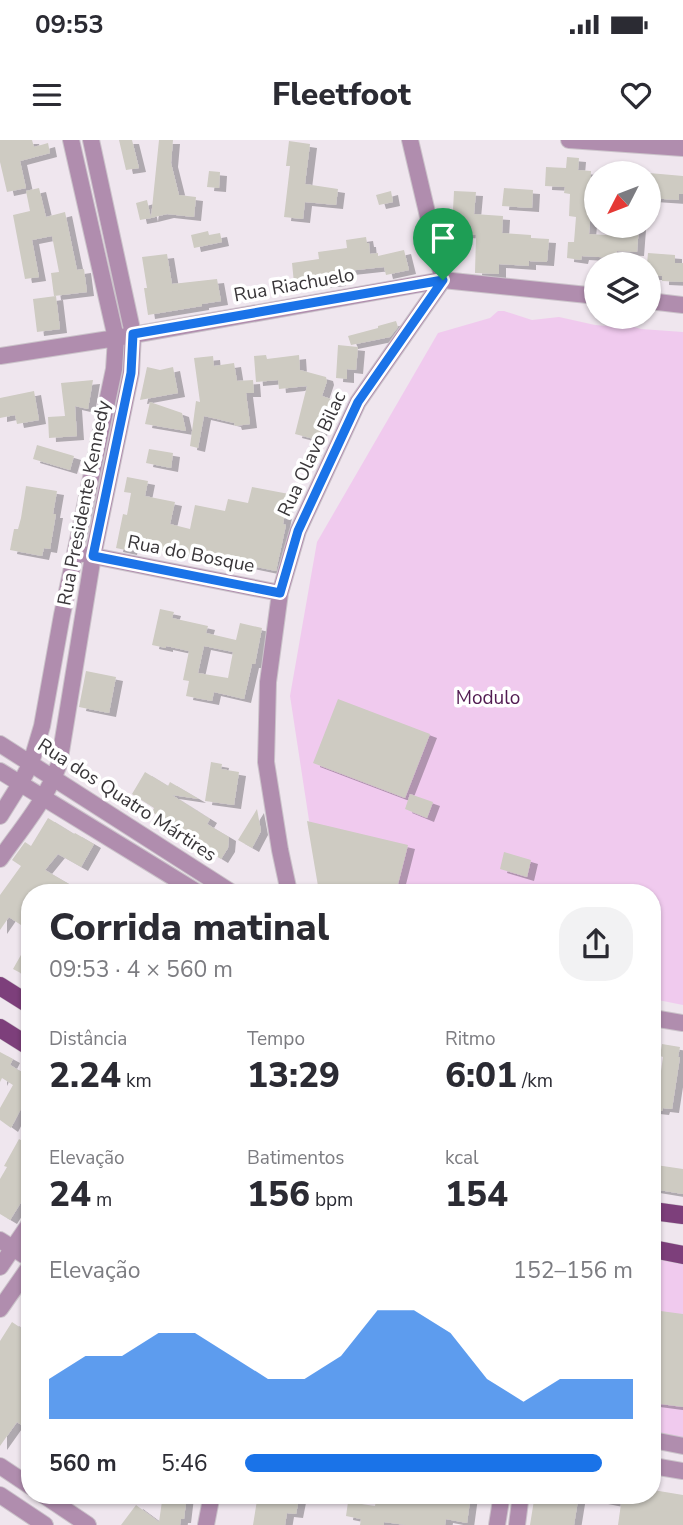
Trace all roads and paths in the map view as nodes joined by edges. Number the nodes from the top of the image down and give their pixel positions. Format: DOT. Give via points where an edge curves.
graph roads {
  1 [pos="71,140"];
  2 [pos="91,140"];
  3 [pos="410,140"];
  4 [pos="569,140"];
  5 [pos="644,143"];
  6 [pos="683,148"];
  7 [pos="443,280"];
  8 [pos="584,295"];
  9 [pos="661,302"];
  10 [pos="683,305"];
  11 [pos="133,334"];
  12 [pos="116,338"];
  13 [pos="0,356"];
  14 [pos="75,553"];
  15 [pos="93,556"];
  16 [pos="280,593"];
  17 [pos="0,744"];
  18 [pos="31,763"];
  19 [pos="0,771"];
  20 [pos="54,778"];
  21 [pos="20,784"];
  22 [pos="43,798"];
  23 [pos="0,816"];
  24 [pos="148,839"];
  25 [pos="138,857"];
  26 [pos="0,859"];
  27 [pos="184,884"];
  28 [pos="218,884"];
  29 [pos="287,884"];
  30 [pos="0,986"];
  31 [pos="21,999"];
  32 [pos="661,1019"];
  33 [pos="683,1023"];
  34 [pos="0,1028"];
  35 [pos="21,1041"];
  36 [pos="661,1212"];
  37 [pos="683,1215"];
  38 [pos="21,1231"];
  39 [pos="6,1244"];
  40 [pos="661,1251"];
  41 [pos="21,1253"];
  42 [pos="683,1255"];
  43 [pos="1,1265"];
  44 [pos="21,1272"];
  45 [pos="21,1284"];
  46 [pos="0,1309"];
  47 [pos="661,1442"];
  48 [pos="683,1446"];
  49 [pos="0,1466"];
  50 [pos="661,1467"];
  51 [pos="683,1471"];
  52 [pos="21,1480"];
  53 [pos="0,1495"];
  54 [pos="58,1504"];
  55 [pos="210,1504"];
  56 [pos="500,1504"];
  57 [pos="520,1504"];
  58 [pos="45,1525"];
  59 [pos="88,1525"];
  60 [pos="206,1525"];
  61 [pos="497,1525"];
  62 [pos="517,1525"];
  1 -- 12 [label="street, Rua Presidente Kennedy"];
  2 -- 11 [label="street, Rua Presidente Kennedy"];
  3 -- 7 [label="street"];
  4 -- 5 [label="street"];
  5 -- 6 [label="street"];
  7 -- 8 [label="street, Rua Riachuelo"];
  7 -- 11 [label="street, Rua Riachuelo"];
  7 -- 16 [label="street, Rua Olavo Bilac" via="358,402 298,531"];
  9 -- 10 [label="street"];
  11 -- 12 [label="street, Rua Riachuelo"];
  11 -- 15 [label="street, Rua Presidente Kennedy" via="131,373"];
  12 -- 13 [label="street, Rua Riachuelo"];
  12 -- 14 [label="street, Rua Presidente Kennedy" via="114,369"];
  14 -- 15 [label="street, Rua do Bosque"];
  14 -- 18 [label="street, Rua Presidente Kennedy"];
  15 -- 16 [label="street, Rua do Bosque"];
  15 -- 20 [label="street, Rua Presidente Kennedy"];
  16 -- 29 [label="street, Rua Olavo Bilac" via="268,682 266,762"];
  17 -- 18 [label="street, Rua dos Quatro Mártires"];
  18 -- 20 [label="street, Rua dos Quatro Mártires"];
  18 -- 21 [label="street, Rua Presidente Kennedy"];
  19 -- 21 [label="street, Rua dos Quatro Mártires"];
  20 -- 22 [label="street, Rua Presidente Kennedy"];
  20 -- 24 [label="street, Rua dos Quatro Mártires"];
  21 -- 22 [label="street, Rua dos Quatro Mártires"];
  21 -- 23 [label="street, Rua Presidente Kennedy"];
  22 -- 25 [label="street, Rua dos Quatro Mártires"];
  22 -- 26 [label="street, Rua Presidente Kennedy"];
  24 -- 25 [label="street"];
  24 -- 28 [label="street, Rua dos Quatro Mártires"];
  25 -- 27 [label="street, Rua dos Quatro Mártires"];
  30 -- 31 [label="main road"];
  32 -- 33 [label="street"];
  34 -- 35 [label="main road"];
  36 -- 37 [label="main road"];
  38 -- 39 [label="street"];
  39 -- 41 [label="street"];
  39 -- 43 [label="street"];
  40 -- 42 [label="main road"];
  43 -- 44 [label="street"];
  45 -- 46 [label="street"];
  47 -- 48 [label="street"];
  49 -- 52 [label="street"];
  50 -- 51 [label="street"];
  53 -- 58 [label="street"];
  54 -- 59 [label="street"];
  55 -- 60 [label="street"];
  56 -- 61 [label="street"];
  57 -- 62 [label="street"];
}
